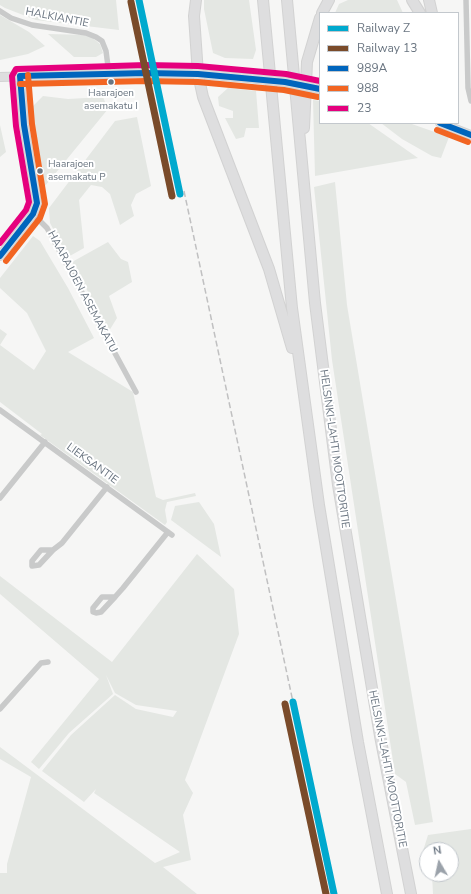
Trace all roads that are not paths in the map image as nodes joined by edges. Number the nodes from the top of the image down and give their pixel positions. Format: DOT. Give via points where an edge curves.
graph roads {
  1 [pos="196,0"];
  2 [pos="263,0"];
  3 [pos="287,0"];
  4 [pos="329,0"];
  5 [pos="412,0"];
  6 [pos="429,0"];
  7 [pos="466,0"];
  8 [pos="0,11"];
  9 [pos="323,12"];
  10 [pos="419,12"];
  11 [pos="432,12"];
  12 [pos="319,20"];
  13 [pos="109,74"];
  14 [pos="198,74"];
  15 [pos="20,76"];
  16 [pos="0,77"];
  17 [pos="319,89"];
  18 [pos="471,101"];
  19 [pos="443,124"];
  20 [pos="471,135"];
  21 [pos="307,212"];
  22 [pos="33,214"];
  23 [pos="0,256"];
  24 [pos="303,389"];
  25 [pos="136,392"];
  26 [pos="0,410"];
  27 [pos="45,442"];
  28 [pos="107,487"];
  29 [pos="0,498"];
  30 [pos="54,550"];
  31 [pos="115,597"];
  32 [pos="48,662"];
  33 [pos="0,709"];
  34 [pos="387,894"];
  35 [pos="411,894"];
  1 -- 14 [label="highway" via="194,16"];
  2 -- 24 [label="highway, HELSINKI-LAHTI MOOTTORITIE" via="292,308"];
  3 -- 21 [label="highway, HELSINKI-LAHTI MOOTTORITIE"];
  4 -- 9 [label="highway"];
  5 -- 10 [label="highway"];
  6 -- 11 [label="highway"];
  7 -- 18 [label="street" via="468,88"];
  8 -- 13 [label="street, HALKIANTIE" via="11,18 32,25 86,33 96,37 102,42 106,52"];
  12 -- 21 [label="highway" via="306,62 304,127"];
  13 -- 14 [label="main road"];
  13 -- 15 [label="main road"];
  14 -- 17 [label="main road, bridge" via="285,82"];
  14 -- 24 [label="highway" via="203,97 219,142 269,269"];
  15 -- 16 [label="main road"];
  15 -- 22 [label="main road" via="24,124 37,199"];
  19 -- 20 [label="main road"];
  21 -- 35 [label="highway, HELSINKI-LAHTI MOOTTORITIE" via="315,303 342,510 380,736"];
  22 -- 23 [label="main road"];
  22 -- 25 [label="street, HAARAJOEN ASEMAKATU" via="47,228"];
  24 -- 34 [label="highway, HELSINKI-LAHTI MOOTTORITIE" via="320,516 356,735"];
  26 -- 27 [label="street, LIEKSANTIE"];
  27 -- 28 [label="street, LIEKSANTIE"];
  27 -- 29 [label="street"];
  28 -- 30 [label="street"];
  28 -- 31 [label="street, LIEKSANTIE" via="170,533"];
  32 -- 33 [label="street" via="41,663"];
}
